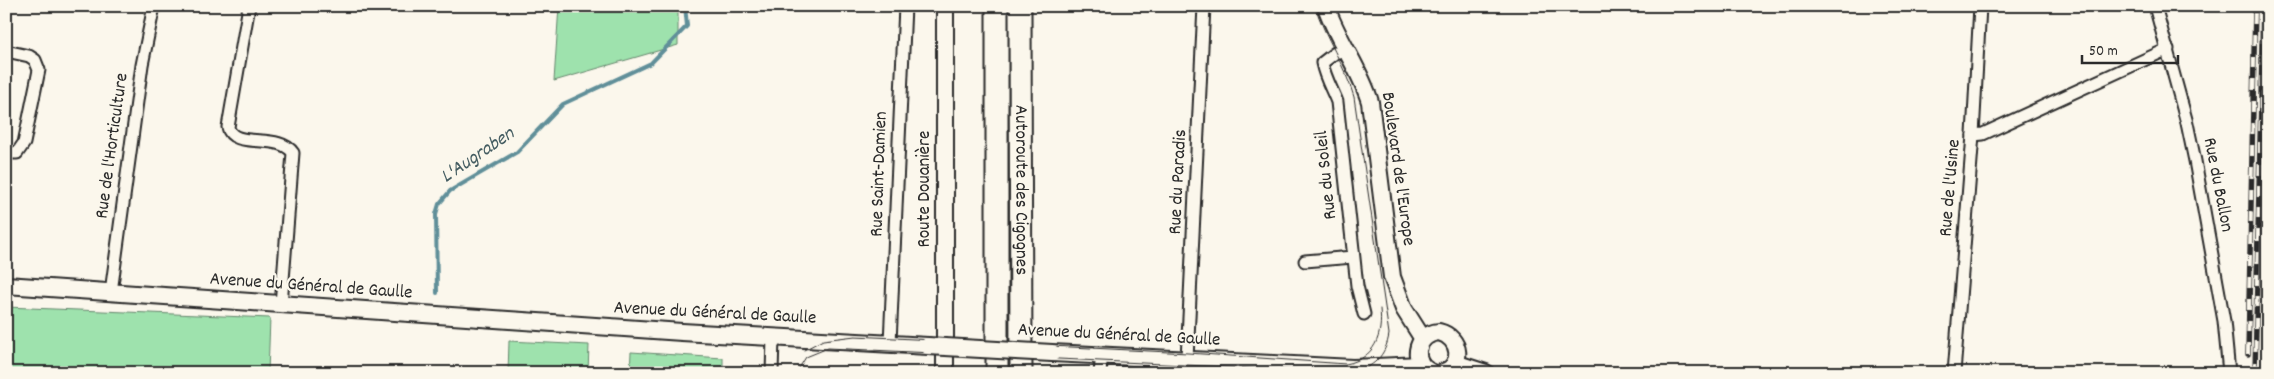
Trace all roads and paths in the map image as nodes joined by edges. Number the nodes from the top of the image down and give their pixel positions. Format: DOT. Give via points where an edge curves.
graph roads {
  1 [pos="154,6"];
  2 [pos="249,6"];
  3 [pos="904,6"];
  4 [pos="945,6"];
  5 [pos="997,6"];
  6 [pos="1020,6"];
  7 [pos="1204,6"];
  8 [pos="1326,6"];
  9 [pos="1980,6"];
  10 [pos="2156,6"];
  11 [pos="2168,49"];
  12 [pos="1346,50"];
  13 [pos="6,51"];
  14 [pos="1973,135"];
  15 [pos="6,154"];
  16 [pos="1354,257"];
  17 [pos="1305,261"];
  18 [pos="6,285"];
  19 [pos="111,292"];
  20 [pos="281,305"];
  21 [pos="1364,314"];
  22 [pos="773,338"];
  23 [pos="1423,338"];
  24 [pos="890,343"];
  25 [pos="1102,354"];
  26 [pos="1187,360"];
  27 [pos="1456,363"];
  28 [pos="1427,369"];
  29 [pos="772,373"];
  30 [pos="945,373"];
  31 [pos="997,373"];
  32 [pos="1021,373"];
  33 [pos="1100,373"];
  34 [pos="1441,373"];
  35 [pos="1486,373"];
  36 [pos="1954,373"];
  37 [pos="2229,373"];
  1 -- 19 [label="street, Rue de l'Horticulture" via="142,65"];
  2 -- 20 [label="street" via="228,131 237,138 285,145 293,153"];
  3 -- 24 [label="street, Rue Saint-Damien"];
  4 -- 30 [label="main road, Route Douanière"];
  5 -- 31 [label="highway, Autoroute des Cigognes"];
  6 -- 32 [label="highway, Autoroute des Cigognes"];
  7 -- 26 [label="street, Rue du Paradis"];
  8 -- 12 [label="main road, Boulevard de l'Europe"];
  9 -- 14 [label="street, Rue de l'Usine"];
  10 -- 11 [label="street, Rue du Ballon"];
  11 -- 14 [label="street" via="1983,134"];
  11 -- 37 [label="street, Rue du Ballon" via="2198,178 2224,321"];
  12 -- 16 [label="street, Rue du Soleil" via="1335,52 1322,64 1337,102"];
  12 -- 23 [label="main road, Boulevard de l'Europe" via="1364,81 1370,102 1392,277 1404,309"];
  13 -- 15 [label="street" via="36,60 39,70 24,143 17,153"];
  14 -- 36 [label="street, Rue de l'Usine"];
  16 -- 17 [label="street"];
  16 -- 21 [label="street, Rue du Soleil"];
  18 -- 19 [label="main road, Avenue du Général de Gaulle"];
  19 -- 20 [label="main road, Avenue du Général de Gaulle"];
  20 -- 22 [label="main road, Avenue du Général de Gaulle"];
  22 -- 24 [label="main road, Avenue du Général de Gaulle"];
  22 -- 29 [label="street"];
  23 -- 27 [label="main road" via="1439,332 1449,336 1457,345"];
  23 -- 28 [label="main road" via="1417,354"];
  24 -- 25 [label="main road, Avenue du Général de Gaulle, bridge"];
  25 -- 26 [label="main road, Avenue du Général de Gaulle"];
  25 -- 33 [label="street"];
  26 -- 28 [label="main road, Avenue du Général de Gaulle"];
  27 -- 34 [label="main road"];
  27 -- 35 [label="main road"];
}
